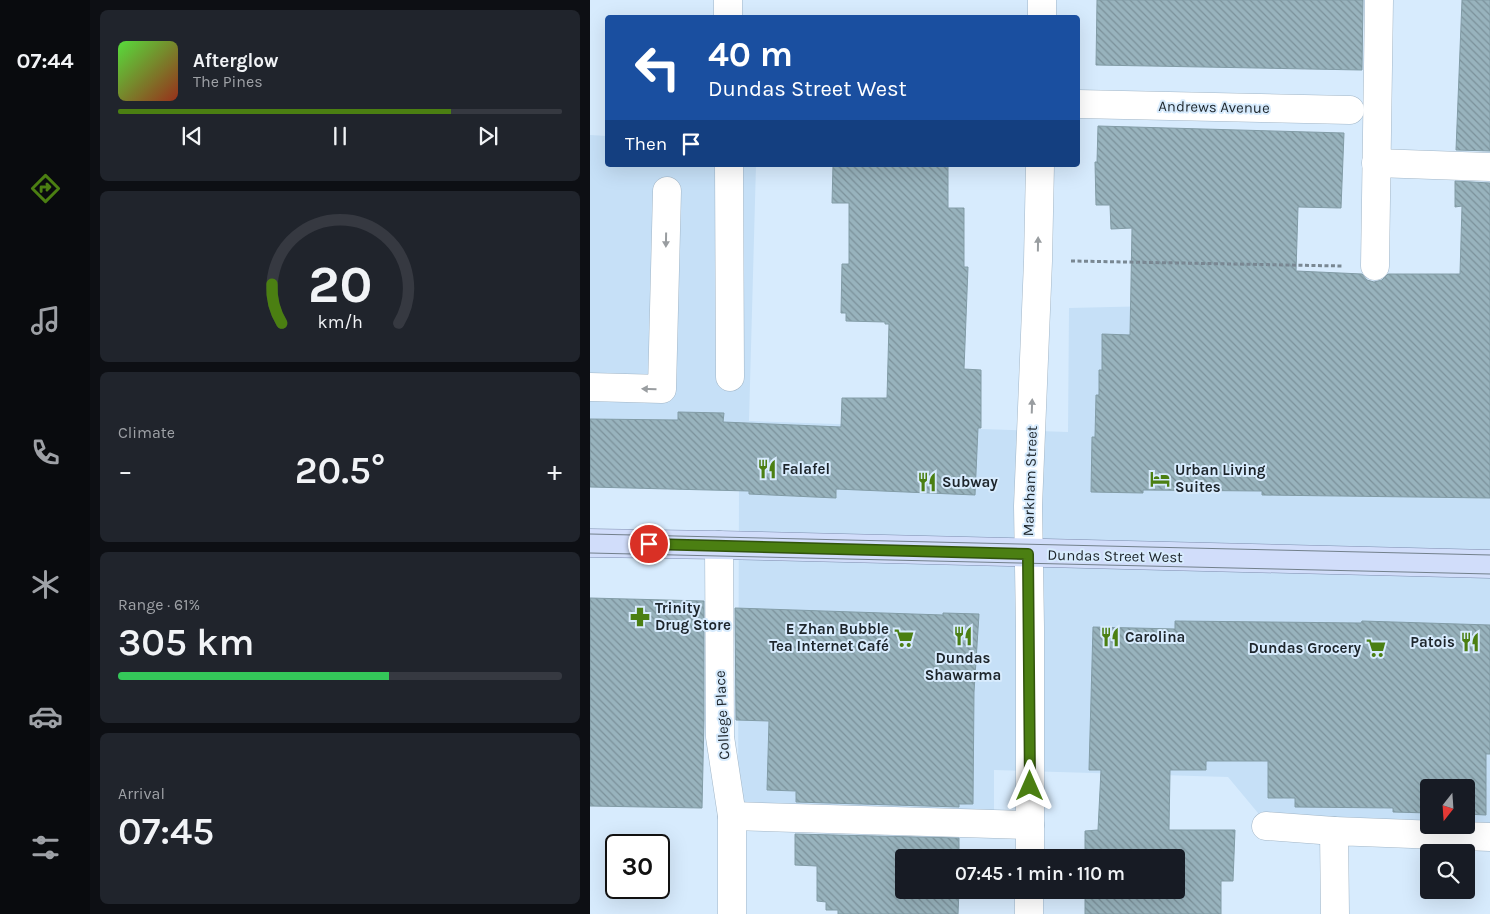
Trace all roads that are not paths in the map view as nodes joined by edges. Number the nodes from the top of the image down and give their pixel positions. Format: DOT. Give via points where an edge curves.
graph roads {
  1 [pos="728,0"];
  2 [pos="1042,0"];
  3 [pos="1379,0"];
  4 [pos="728,15"];
  5 [pos="1042,15"];
  6 [pos="1080,104"];
  7 [pos="1350,110"];
  8 [pos="1376,163"];
  9 [pos="1490,166"];
  10 [pos="729,167"];
  11 [pos="1040,167"];
  12 [pos="667,191"];
  13 [pos="1375,266"];
  14 [pos="730,377"];
  15 [pos="590,387"];
  16 [pos="590,543"];
  17 [pos="719,545"];
  18 [pos="1028,554"];
  19 [pos="1490,564"];
  20 [pos="732,816"];
  21 [pos="1030,825"];
  22 [pos="1266,826"];
  23 [pos="1334,831"];
  24 [pos="1490,837"];
  25 [pos="1030,849"];
  26 [pos="1029,899"];
  27 [pos="732,914"];
  28 [pos="1029,914"];
  29 [pos="1335,914"];
  1 -- 4 [label="street"];
  2 -- 5 [label="street"];
  3 -- 8 [label="street"];
  6 -- 7 [label="street, Andrews Avenue"];
  8 -- 9 [label="street"];
  8 -- 13 [label="street"];
  10 -- 14 [label="street"];
  18 -- 11 [label="street, Markham Street, one-way"];
  12 -- 15 [label="street, one-way" via="662,389"];
  16 -- 17 [label="main road, Dundas Street West"];
  17 -- 18 [label="main road, Dundas Street West"];
  17 -- 20 [label="street, College Place" via="720,737"];
  18 -- 19 [label="main road, Dundas Street West"];
  18 -- 21 [label="street, Markham Street"];
  20 -- 21 [label="street"];
  20 -- 27 [label="street, College Place"];
  21 -- 25 [label="street, Markham Street"];
  22 -- 23 [label="street"];
  23 -- 24 [label="street"];
  23 -- 29 [label="street"];
  26 -- 28 [label="street"];
}
